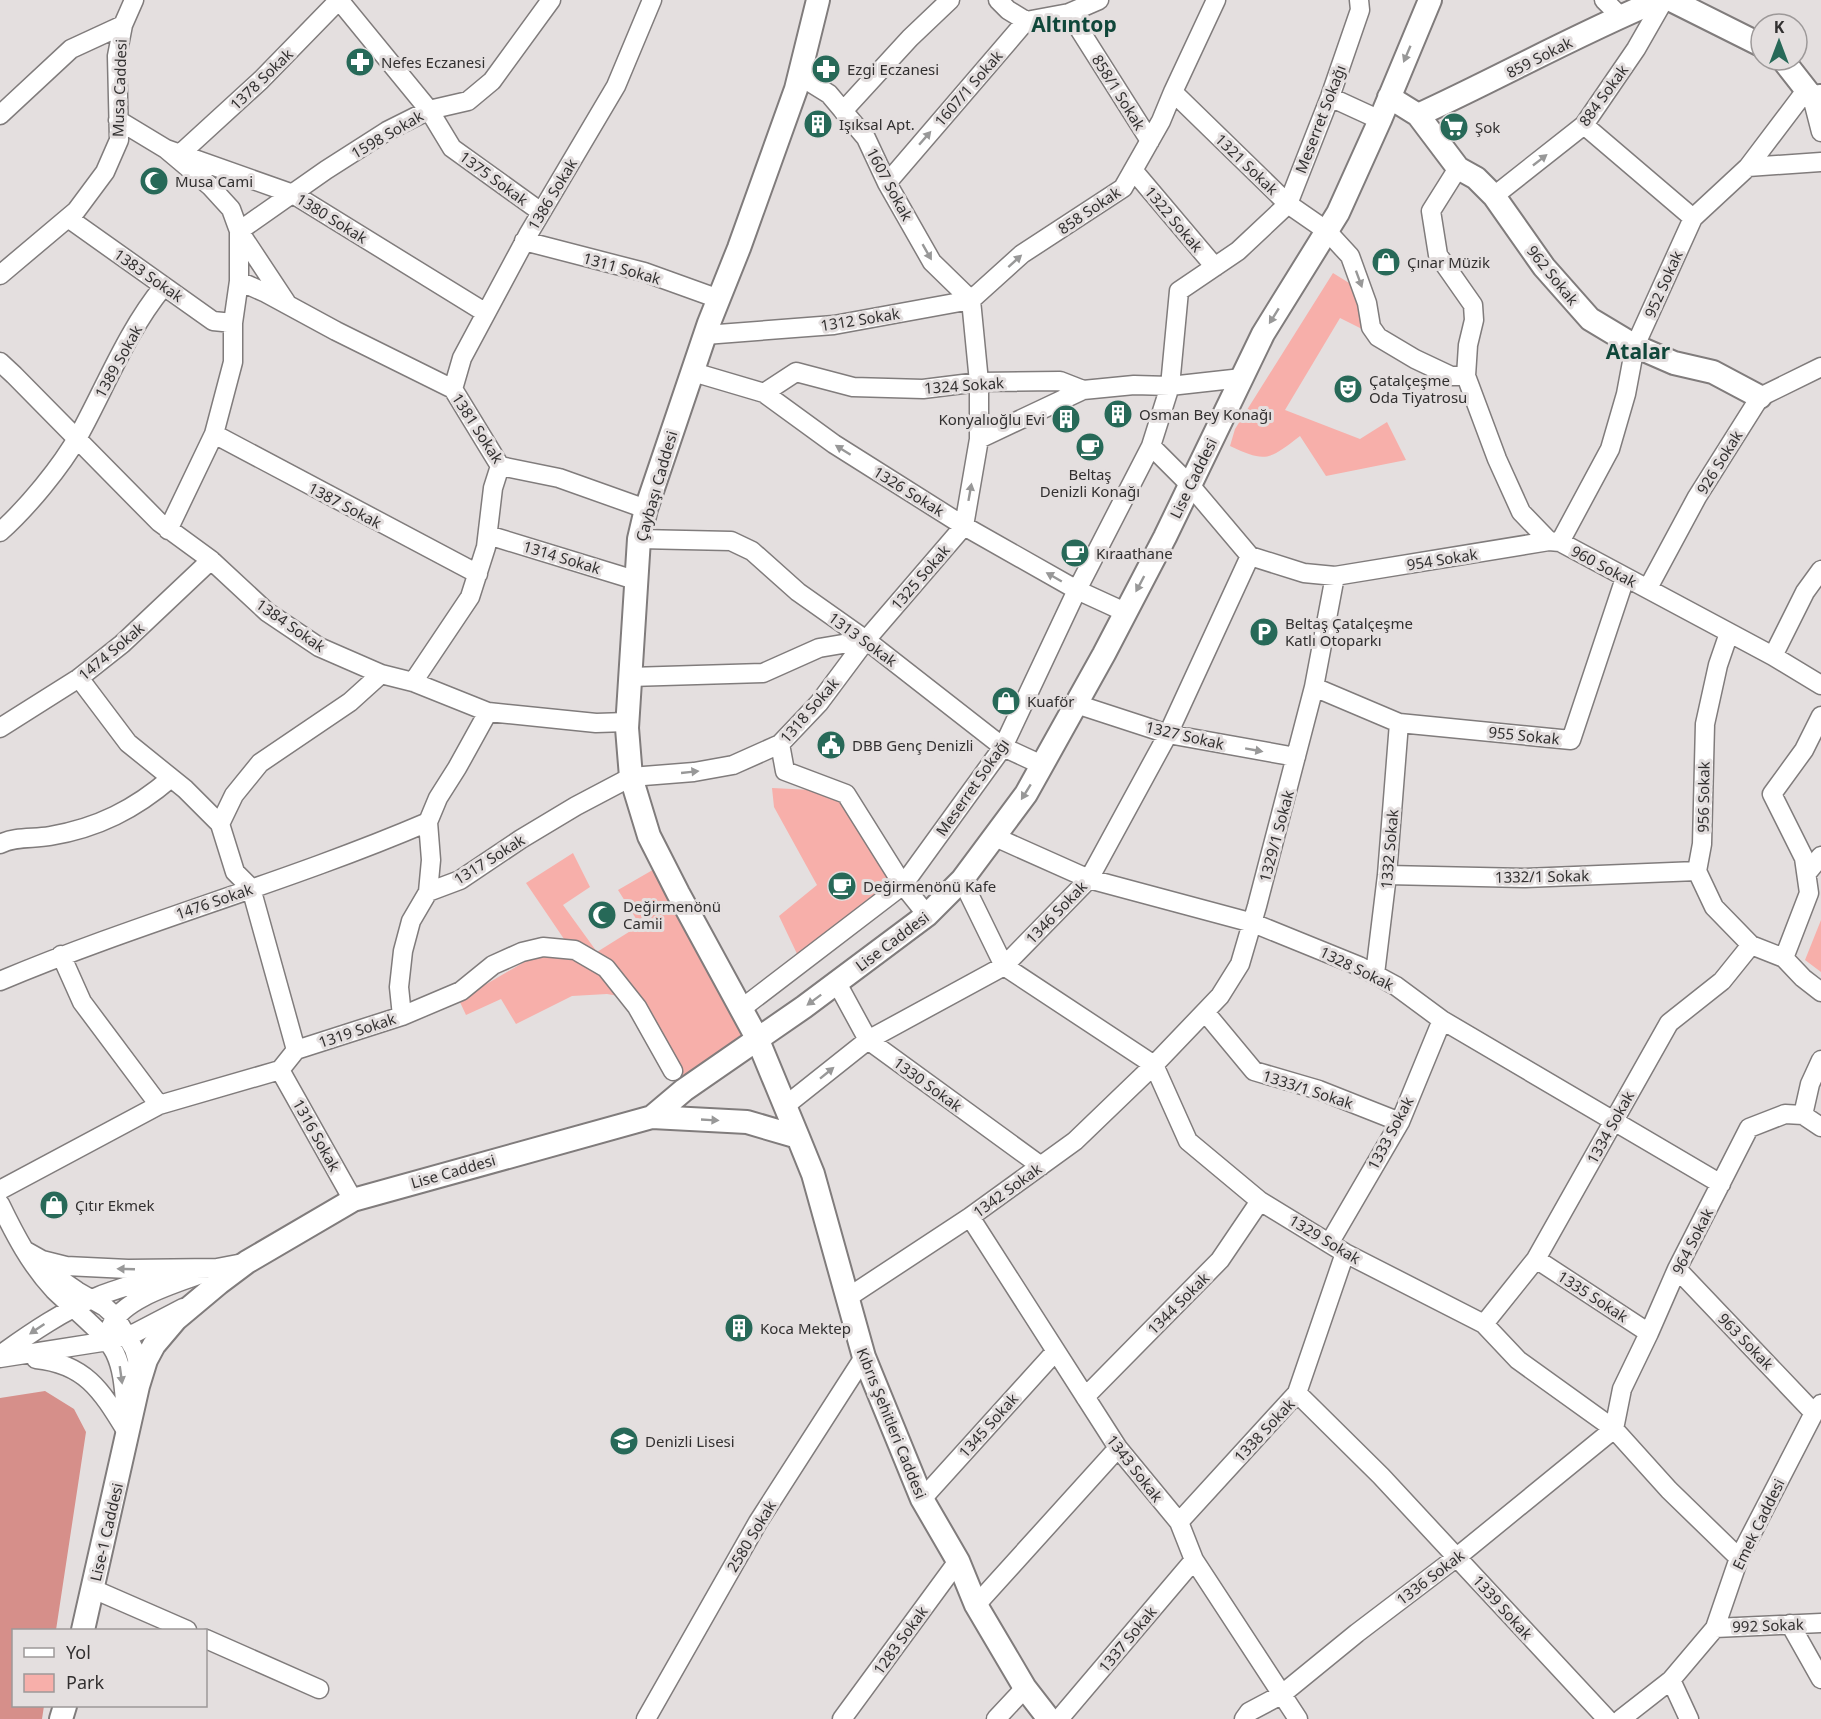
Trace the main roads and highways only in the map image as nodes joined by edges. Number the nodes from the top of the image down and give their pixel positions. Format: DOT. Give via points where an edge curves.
graph roads {
  1 [pos="818,0"];
  2 [pos="1430,0"];
  3 [pos="1659,0"];
  4 [pos="1671,0"];
  5 [pos="1749,39"];
  6 [pos="1794,72"];
  7 [pos="1813,94"];
  8 [pos="1389,97"];
  9 [pos="1418,115"];
  10 [pos="1760,398"];
  11 [pos="757,1038"];
  12 [pos="652,1117"];
  13 [pos="798,1137"];
  14 [pos="128,1433"];
  15 [pos="83,1629"];
  16 [pos="1049,1719"];
  1 -- 11 [label="main road, Çaybaşı Caddesi" via="800,76 646,509 635,580 627,722 631,777 649,836"];
  2 -- 8 [label="main road, Lise Caddesi, one-way"];
  3 -- 9 [label="main road, 859 Sokak"];
  4 -- 5 [label="main road"];
  6 -- 7 [label="main road"];
  8 -- 9 [label="main road, 962 Sokak"];
  8 -- 11 [label="main road, Lise Caddesi, one-way" via="1338,213 1263,334 1125,612 1026,794 962,880 927,915"];
  9 -- 10 [label="main road, 962 Sokak" via="1458,168 1476,178 1494,196 1544,267 1590,319 1635,346 1674,363 1713,372"];
  11 -- 12 [label="main road, Lise Caddesi"];
  11 -- 13 [label="main road, Kıbrıs Şehitleri Caddesi"];
  12 -- 13 [label="main road, one-way" via="747,1122"];
  12 -- 14 [label="main road, Lise Caddesi" via="353,1200 247,1262 176,1319 154,1345 138,1386"];
  13 -- 16 [label="main road, Kıbrıs Şehitleri Caddesi" via="813,1174 864,1357 922,1499 958,1561 976,1605 1025,1688"];
  14 -- 15 [label="main road, Lise-1 Caddesi"];
}
